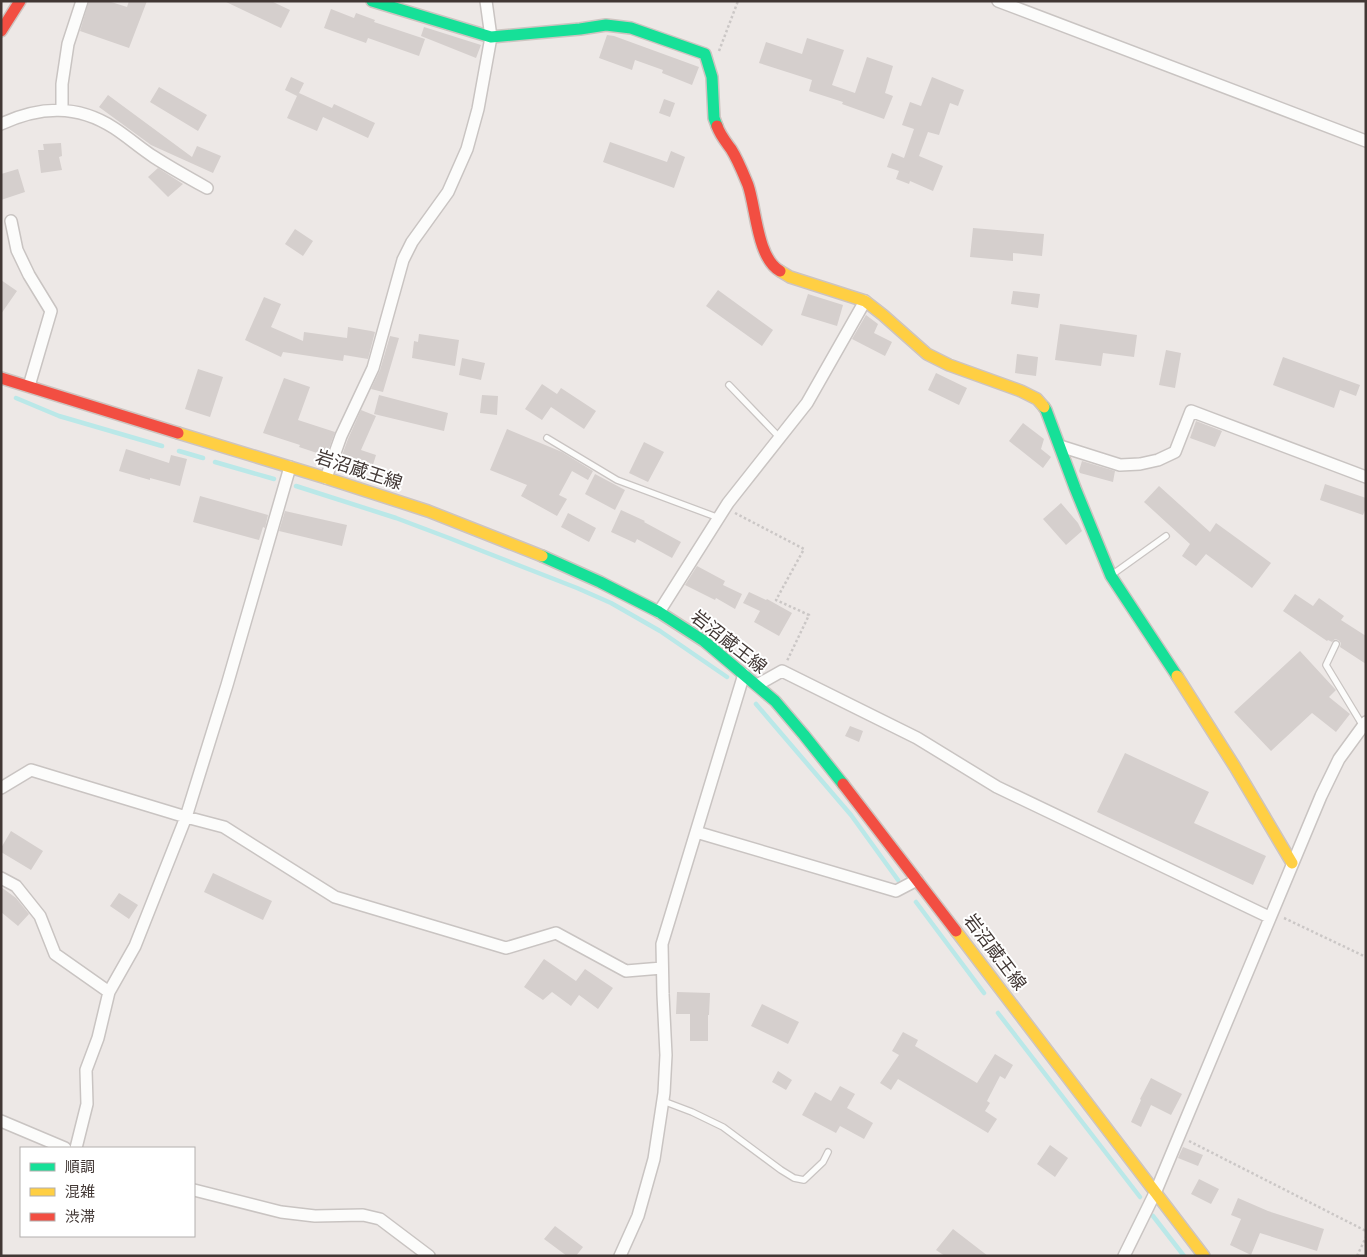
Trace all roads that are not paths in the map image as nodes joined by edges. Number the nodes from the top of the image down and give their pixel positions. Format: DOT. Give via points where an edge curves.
graph roads {
  1 [pos="20,1"];
  2 [pos="82,1"];
  3 [pos="372,1"];
  4 [pos="486,1"];
  5 [pos="998,1"];
  6 [pos="1,31"];
  7 [pos="492,37"];
  8 [pos="62,109"];
  9 [pos="1,124"];
  10 [pos="1366,141"];
  11 [pos="206,188"];
  12 [pos="11,222"];
  13 [pos="865,300"];
  14 [pos="1,378"];
  15 [pos="729,385"];
  16 [pos="29,386"];
  17 [pos="547,438"];
  18 [pos="780,438"];
  19 [pos="1060,446"];
  20 [pos="290,467"];
  21 [pos="1366,477"];
  22 [pos="326,478"];
  23 [pos="722,513"];
  24 [pos="1166,536"];
  25 [pos="1111,576"];
  26 [pos="659,612"];
  27 [pos="1336,644"];
  28 [pos="744,674"];
  29 [pos="757,685"];
  30 [pos="1365,724"];
  31 [pos="1,788"];
  32 [pos="186,817"];
  33 [pos="696,832"];
  34 [pos="1292,864"];
  35 [pos="1,878"];
  36 [pos="917,880"];
  37 [pos="1271,914"];
  38 [pos="662,968"];
  39 [pos="109,992"];
  40 [pos="663,1101"];
  41 [pos="1,1121"];
  42 [pos="63,1147"];
  43 [pos="76,1147"];
  44 [pos="828,1152"];
  45 [pos="195,1190"];
  46 [pos="1156,1191"];
  47 [pos="429,1256"];
  48 [pos="620,1256"];
  49 [pos="1124,1256"];
  50 [pos="1204,1256"];
  1 -- 6 [label="main road"];
  2 -- 8 [label="street" via="68,44"];
  3 -- 7 [label="main road"];
  4 -- 7 [label="street"];
  5 -- 10 [label="street"];
  7 -- 13 [label="main road" via="606,25 631,28 705,54 711,74 714,118 748,186 767,258 776,269 790,277"];
  7 -- 22 [label="street" via="468,149 448,192 403,260 373,368 341,436"];
  8 -- 9 [label="street" via="19,116"];
  8 -- 11 [label="street" via="113,127 155,158"];
  12 -- 16 [label="street" via="17,250 51,311"];
  13 -- 18 [label="street" via="807,403"];
  13 -- 19 [label="main road" via="927,354 1037,399 1046,410"];
  14 -- 16 [label="main road, 岩沼蔵王線"];
  15 -- 18 [label="lane"];
  16 -- 20 [label="main road, 岩沼蔵王線"];
  17 -- 23 [label="lane" via="617,480"];
  18 -- 23 [label="street"];
  19 -- 21 [label="street" via="1120,465 1158,460 1175,452 1191,410"];
  19 -- 25 [label="main road"];
  20 -- 22 [label="main road, 岩沼蔵王線"];
  20 -- 32 [label="street"];
  22 -- 26 [label="main road, 岩沼蔵王線" via="428,511 525,548"];
  23 -- 26 [label="street"];
  24 -- 25 [label="lane"];
  25 -- 34 [label="main road" via="1235,767"];
  26 -- 28 [label="main road, 岩沼蔵王線"];
  27 -- 30 [label="lane" via="1326,666"];
  28 -- 29 [label="main road, 岩沼蔵王線"];
  28 -- 33 [label="street"];
  29 -- 36 [label="main road, 岩沼蔵王線" via="804,735"];
  29 -- 37 [label="street" via="782,671 917,738 997,788"];
  30 -- 34 [label="street" via="1339,759"];
  31 -- 32 [label="street" via="30,770"];
  32 -- 38 [label="street" via="224,827 335,897 506,948 556,933 626,971"];
  32 -- 39 [label="street" via="135,946"];
  33 -- 36 [label="street" via="896,890"];
  33 -- 38 [label="street" via="662,944"];
  34 -- 37 [label="street"];
  35 -- 39 [label="street" via="16,886 40,916 55,954"];
  36 -- 46 [label="main road, 岩沼蔵王線"];
  37 -- 46 [label="street"];
  38 -- 40 [label="street" via="666,1055"];
  39 -- 43 [label="street" via="86,1070 88,1104"];
  40 -- 44 [label="lane" via="723,1127 794,1178 804,1180 823,1162"];
  40 -- 48 [label="street" via="651,1168 638,1216"];
  41 -- 42 [label="street"];
  45 -- 47 [label="street" via="281,1212 315,1216 363,1215 380,1220"];
  46 -- 49 [label="street"];
  46 -- 50 [label="main road, 岩沼蔵王線"];
}
